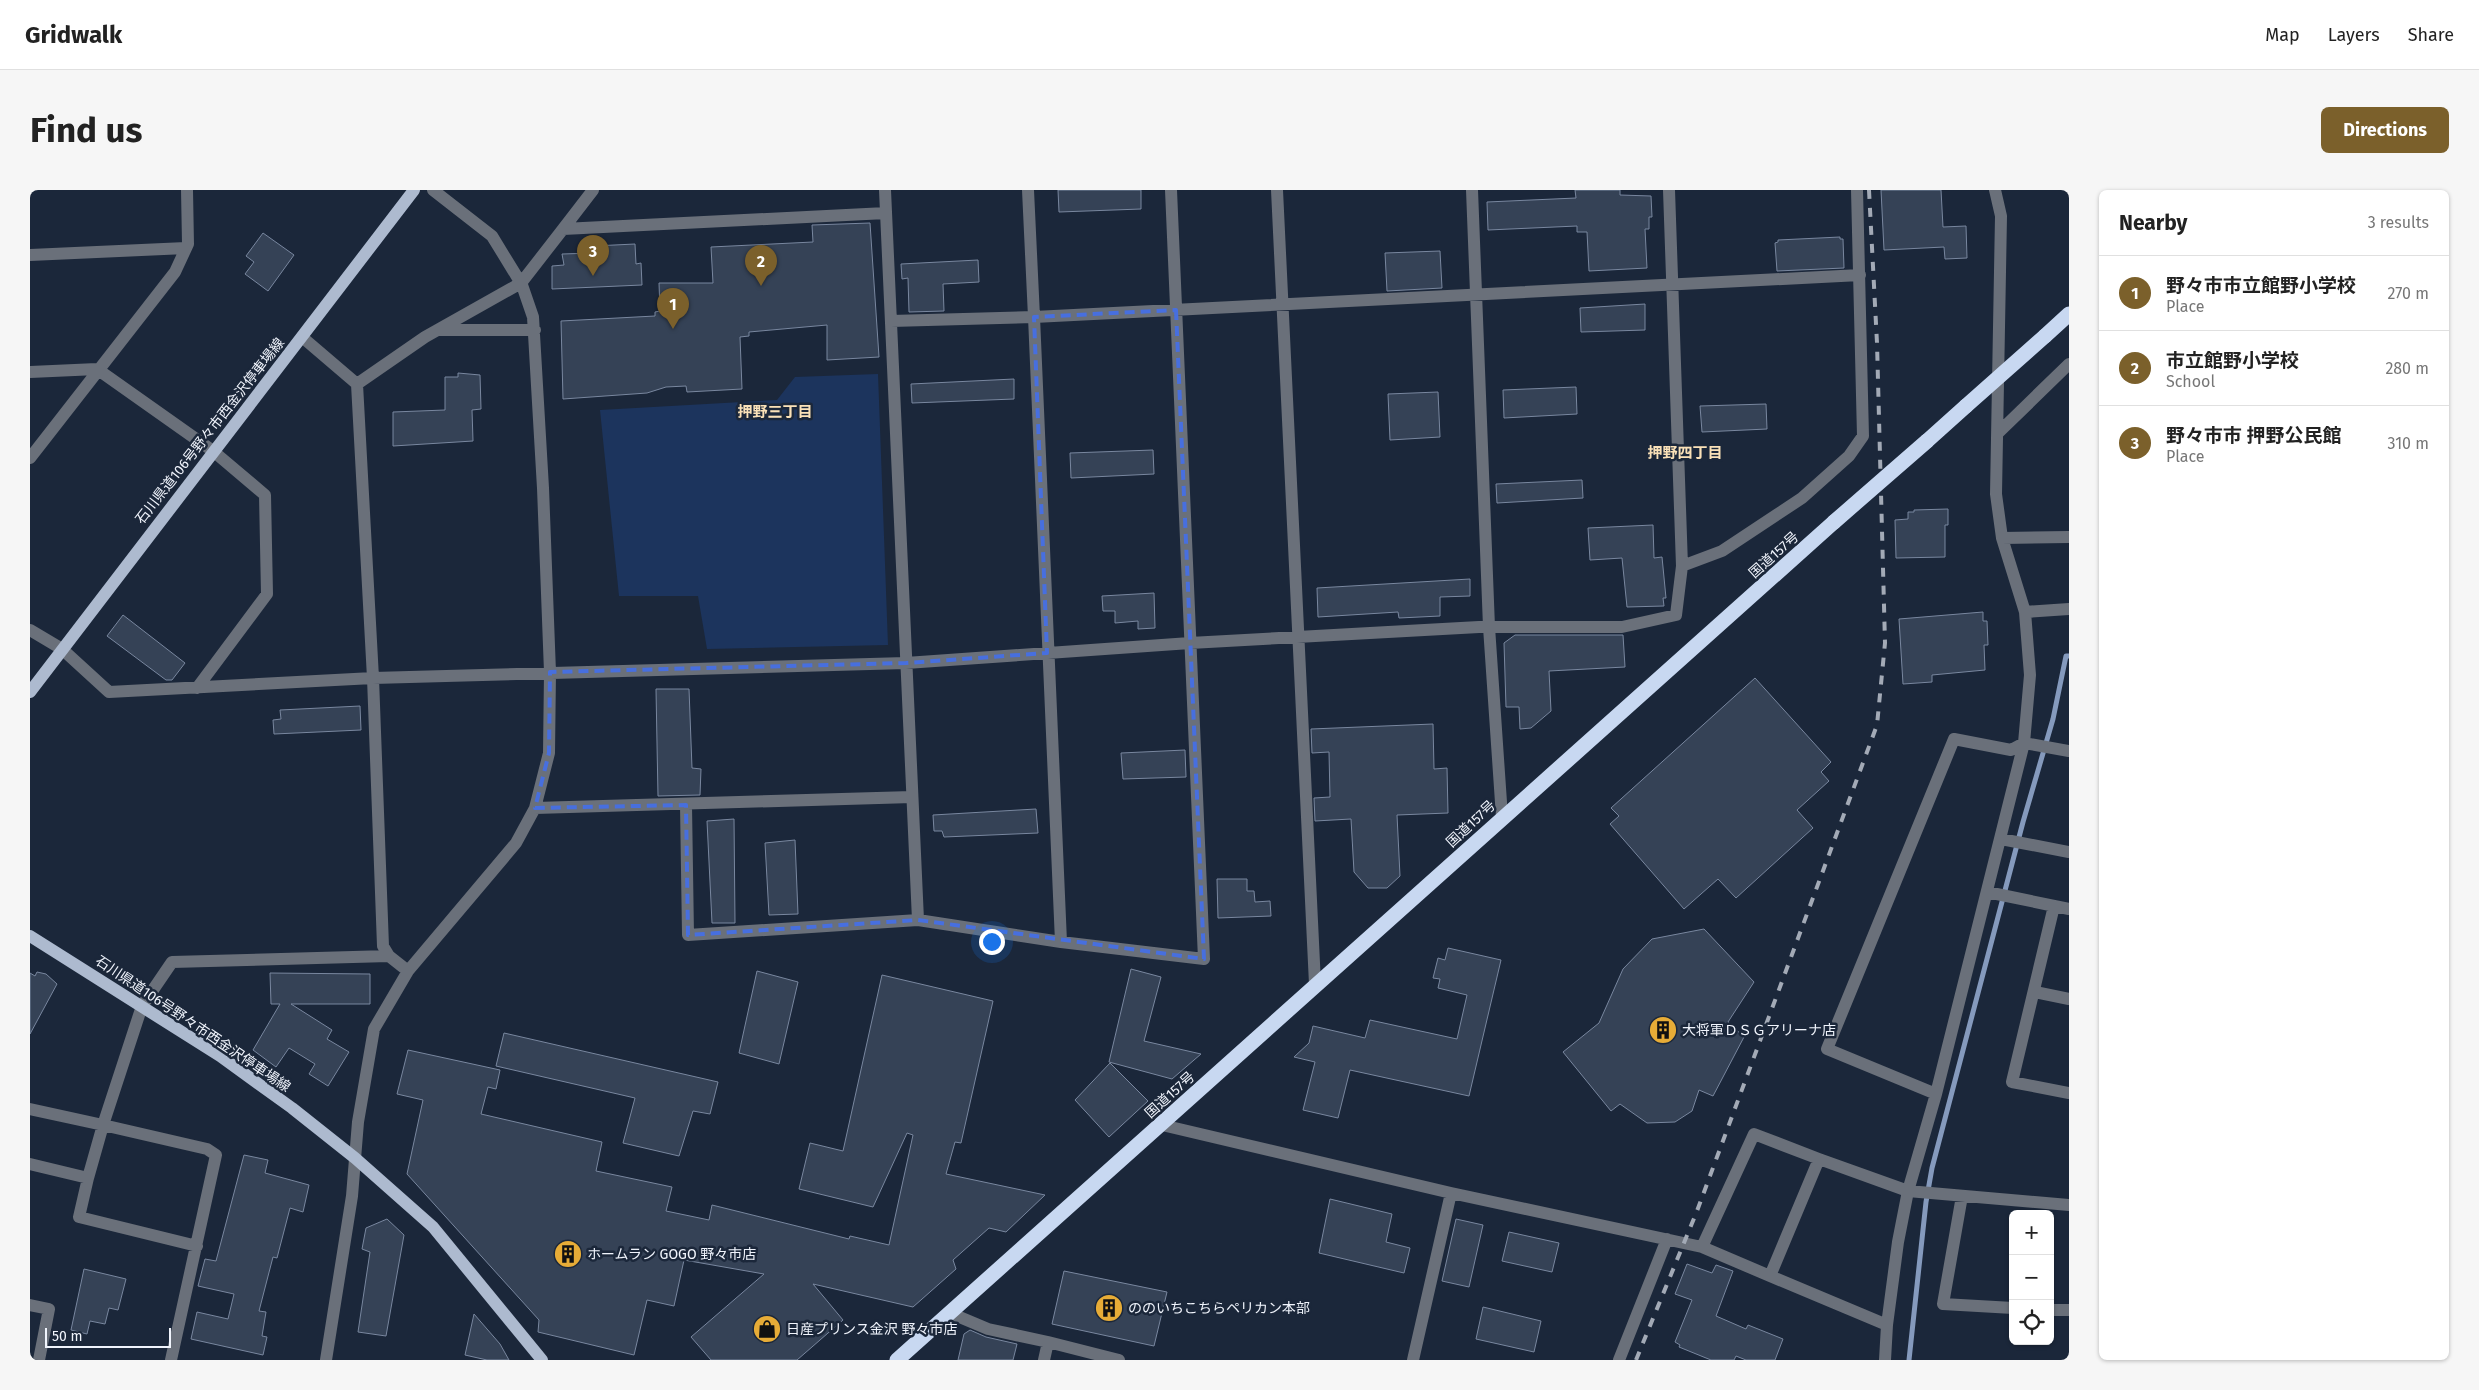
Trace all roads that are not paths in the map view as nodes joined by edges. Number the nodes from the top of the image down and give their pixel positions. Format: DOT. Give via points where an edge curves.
graph roads {
  1 [pos="186,190"];
  2 [pos="414,190"];
  3 [pos="433,190"];
  4 [pos="593,190"];
  5 [pos="885,190"];
  6 [pos="1028,190"];
  7 [pos="1171,190"];
  8 [pos="1277,190"];
  9 [pos="1472,190"];
  10 [pos="1669,190"];
  11 [pos="1857,190"];
  12 [pos="1995,190"];
  13 [pos="886,213"];
  14 [pos="563,229"];
  15 [pos="186,248"];
  16 [pos="30,255"];
  17 [pos="1860,275"];
  18 [pos="520,283"];
  19 [pos="1673,285"];
  20 [pos="1477,293"];
  21 [pos="1283,304"];
  22 [pos="1176,310"];
  23 [pos="2069,314"];
  24 [pos="1034,317"];
  25 [pos="891,321"];
  26 [pos="438,330"];
  27 [pos="534,330"];
  28 [pos="302,337"];
  29 [pos="2069,364"];
  30 [pos="97,369"];
  31 [pos="30,372"];
  32 [pos="357,384"];
  33 [pos="1998,433"];
  34 [pos="213,451"];
  35 [pos="30,458"];
  36 [pos="2069,537"];
  37 [pos="2002,538"];
  38 [pos="1682,566"];
  39 [pos="2069,610"];
  40 [pos="2025,612"];
  41 [pos="1489,627"];
  42 [pos="30,630"];
  43 [pos="1298,637"];
  44 [pos="1190,643"];
  45 [pos="62,649"];
  46 [pos="1047,653"];
  47 [pos="906,663"];
  48 [pos="550,672"];
  49 [pos="373,678"];
  50 [pos="198,688"];
  51 [pos="30,691"];
  52 [pos="2024,743"];
  53 [pos="2069,751"];
  54 [pos="912,797"];
  55 [pos="686,805"];
  56 [pos="535,808"];
  57 [pos="1502,817"];
  58 [pos="2013,841"];
  59 [pos="2069,852"];
  60 [pos="1993,893"];
  61 [pos="2054,906"];
  62 [pos="2069,909"];
  63 [pos="918,920"];
  64 [pos="30,936"];
  65 [pos="1061,942"];
  66 [pos="389,956"];
  67 [pos="408,971"];
  68 [pos="1315,984"];
  69 [pos="2035,992"];
  70 [pos="2069,999"];
  71 [pos="142,1006"];
  72 [pos="2069,1093"];
  73 [pos="1936,1094"];
  74 [pos="30,1109"];
  75 [pos="103,1125"];
  76 [pos="1162,1125"];
  77 [pos="355,1158"];
  78 [pos="1819,1160"];
  79 [pos="30,1164"];
  80 [pos="88,1178"];
  81 [pos="1913,1191"];
  82 [pos="1451,1193"];
  83 [pos="1962,1196"];
  84 [pos="2069,1204"];
  85 [pos="1667,1239"];
  86 [pos="197,1246"];
  87 [pos="1702,1247"];
  88 [pos="1770,1276"];
  89 [pos="30,1305"];
  90 [pos="2009,1308"];
  91 [pos="2054,1310"];
  92 [pos="2069,1310"];
  93 [pos="950,1313"];
  94 [pos="1886,1325"];
  95 [pos="1048,1342"];
  96 [pos="39,1360"];
  97 [pos="171,1360"];
  98 [pos="326,1360"];
  99 [pos="542,1360"];
  100 [pos="897,1360"];
  101 [pos="1044,1360"];
  102 [pos="1119,1360"];
  103 [pos="1414,1360"];
  104 [pos="1619,1360"];
  105 [pos="1885,1360"];
  1 -- 15 [label="street"];
  2 -- 28 [label="main road, 石川県道106号野々市西金沢停車場線"];
  3 -- 18 [label="street" via="492,236"];
  4 -- 14 [label="street"];
  5 -- 13 [label="street"];
  6 -- 24 [label="street"];
  7 -- 22 [label="street"];
  8 -- 21 [label="street"];
  9 -- 20 [label="street"];
  10 -- 19 [label="street"];
  11 -- 17 [label="street"];
  12 -- 33 [label="street" via="2001,216"];
  13 -- 14 [label="street"];
  13 -- 25 [label="street"];
  14 -- 18 [label="street"];
  15 -- 16 [label="street"];
  15 -- 30 [label="street" via="175,272"];
  17 -- 19 [label="street"];
  17 -- 38 [label="street" via="1863,436 1849,456 1802,498 1722,551"];
  18 -- 26 [label="street"];
  18 -- 27 [label="street" via="533,317"];
  19 -- 20 [label="street"];
  19 -- 38 [label="street"];
  20 -- 21 [label="street"];
  20 -- 41 [label="street"];
  21 -- 22 [label="street"];
  21 -- 43 [label="street"];
  22 -- 24 [label="street"];
  22 -- 44 [label="street"];
  23 -- 57 [label="highway, 国道157号, bridge"];
  24 -- 25 [label="street"];
  24 -- 46 [label="street"];
  25 -- 47 [label="street"];
  26 -- 27 [label="street"];
  26 -- 32 [label="street"];
  27 -- 48 [label="street"];
  28 -- 32 [label="street"];
  28 -- 34 [label="main road, 石川県道106号野々市西金沢停車場線"];
  29 -- 33 [label="street"];
  30 -- 31 [label="street"];
  30 -- 34 [label="street"];
  30 -- 35 [label="street"];
  32 -- 49 [label="street"];
  33 -- 37 [label="street" via="1996,494"];
  34 -- 45 [label="main road, 石川県道106号野々市西金沢停車場線"];
  34 -- 50 [label="street" via="265,495 267,594"];
  36 -- 37 [label="street"];
  37 -- 40 [label="street"];
  38 -- 41 [label="street" via="1676,615 1622,627"];
  39 -- 40 [label="street"];
  40 -- 52 [label="street" via="2030,675"];
  41 -- 43 [label="street"];
  41 -- 57 [label="street"];
  42 -- 45 [label="street"];
  43 -- 44 [label="street"];
  43 -- 68 [label="street"];
  44 -- 46 [label="street"];
  44 -- 65 [label="street" via="1204,959"];
  45 -- 50 [label="street" via="109,692"];
  45 -- 51 [label="main road, 石川県道106号野々市西金沢停車場線"];
  46 -- 47 [label="street"];
  46 -- 65 [label="street"];
  47 -- 48 [label="street"];
  47 -- 54 [label="street"];
  48 -- 49 [label="street"];
  48 -- 56 [label="street" via="549,753"];
  49 -- 50 [label="street"];
  49 -- 66 [label="street" via="383,946"];
  52 -- 53 [label="street"];
  52 -- 58 [label="street"];
  52 -- 73 [label="street" via="2011,750 1954,739 1827,1049"];
  54 -- 55 [label="street"];
  54 -- 63 [label="street"];
  55 -- 56 [label="street"];
  55 -- 63 [label="street" via="688,935"];
  56 -- 67 [label="street" via="516,842"];
  57 -- 68 [label="highway, 国道157号"];
  58 -- 59 [label="street"];
  58 -- 60 [label="street"];
  60 -- 61 [label="street"];
  60 -- 73 [label="street"];
  61 -- 62 [label="street"];
  61 -- 69 [label="street"];
  63 -- 65 [label="street"];
  64 -- 71 [label="main road, 石川県道106号野々市西金沢停車場線"];
  66 -- 67 [label="street"];
  66 -- 71 [label="street" via="172,962"];
  67 -- 77 [label="street" via="374,1029"];
  68 -- 76 [label="highway, 国道157号"];
  69 -- 70 [label="street"];
  69 -- 72 [label="street" via="2012,1082"];
  71 -- 75 [label="street"];
  71 -- 77 [label="main road, 石川県道106号野々市西金沢停車場線" via="228,1062"];
  73 -- 81 [label="street"];
  74 -- 75 [label="street"];
  75 -- 80 [label="street"];
  75 -- 86 [label="street" via="207,1149 216,1155"];
  76 -- 82 [label="street"];
  76 -- 93 [label="highway, 国道157号"];
  77 -- 98 [label="street"];
  77 -- 99 [label="main road, 石川県道106号野々市西金沢停車場線" via="433,1227"];
  78 -- 81 [label="street"];
  78 -- 87 [label="street" via="1754,1134"];
  78 -- 88 [label="street"];
  79 -- 80 [label="street"];
  80 -- 86 [label="street" via="79,1217"];
  81 -- 83 [label="street"];
  81 -- 94 [label="street" via="1898,1242"];
  82 -- 85 [label="street"];
  82 -- 103 [label="street"];
  83 -- 84 [label="street"];
  83 -- 90 [label="street" via="1943,1304"];
  85 -- 87 [label="street"];
  85 -- 104 [label="street"];
  86 -- 97 [label="street"];
  87 -- 88 [label="street"];
  88 -- 94 [label="street"];
  89 -- 96 [label="street" via="48,1309"];
  91 -- 92 [label="street"];
  93 -- 95 [label="street" via="988,1329"];
  93 -- 100 [label="highway, 国道157号"];
  94 -- 105 [label="street"];
  95 -- 101 [label="street"];
  95 -- 102 [label="street"];
}
